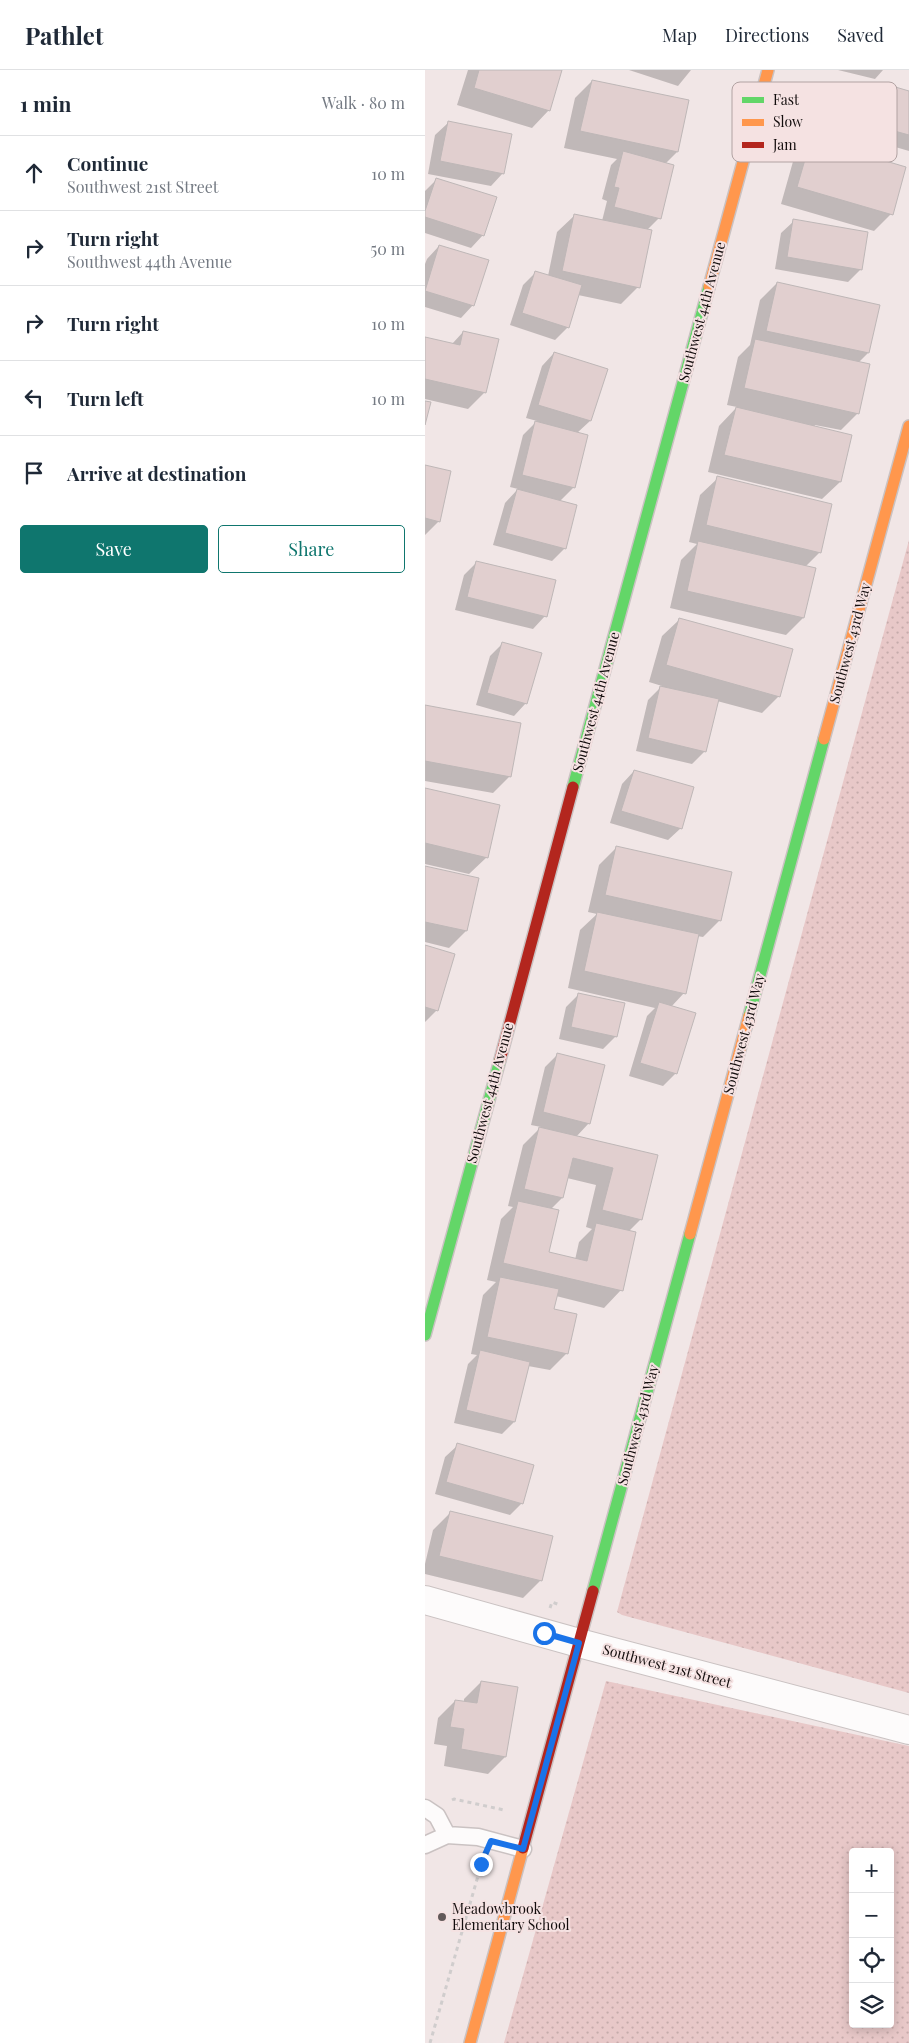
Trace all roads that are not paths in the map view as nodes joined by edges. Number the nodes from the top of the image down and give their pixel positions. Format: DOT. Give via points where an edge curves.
graph roads {
  1 [pos="743,162"];
  2 [pos="909,426"];
  3 [pos="425,1335"];
  4 [pos="425,1600"];
  5 [pos="579,1643"];
  6 [pos="909,1730"];
  7 [pos="427,1810"];
  8 [pos="447,1836"];
  9 [pos="425,1845"];
  10 [pos="523,1849"];
  11 [pos="470,2043"];
  1 -- 3 [label="street, Southwest 44th Avenue"];
  2 -- 5 [label="street, Southwest 43rd Way"];
  4 -- 5 [label="street, Southwest 21st Street"];
  5 -- 6 [label="street, Southwest 21st Street"];
  5 -- 10 [label="street"];
  7 -- 8 [label="lane" via="437,1816"];
  8 -- 9 [label="lane"];
  8 -- 10 [label="lane" via="478,1837"];
  10 -- 11 [label="street"];
}
